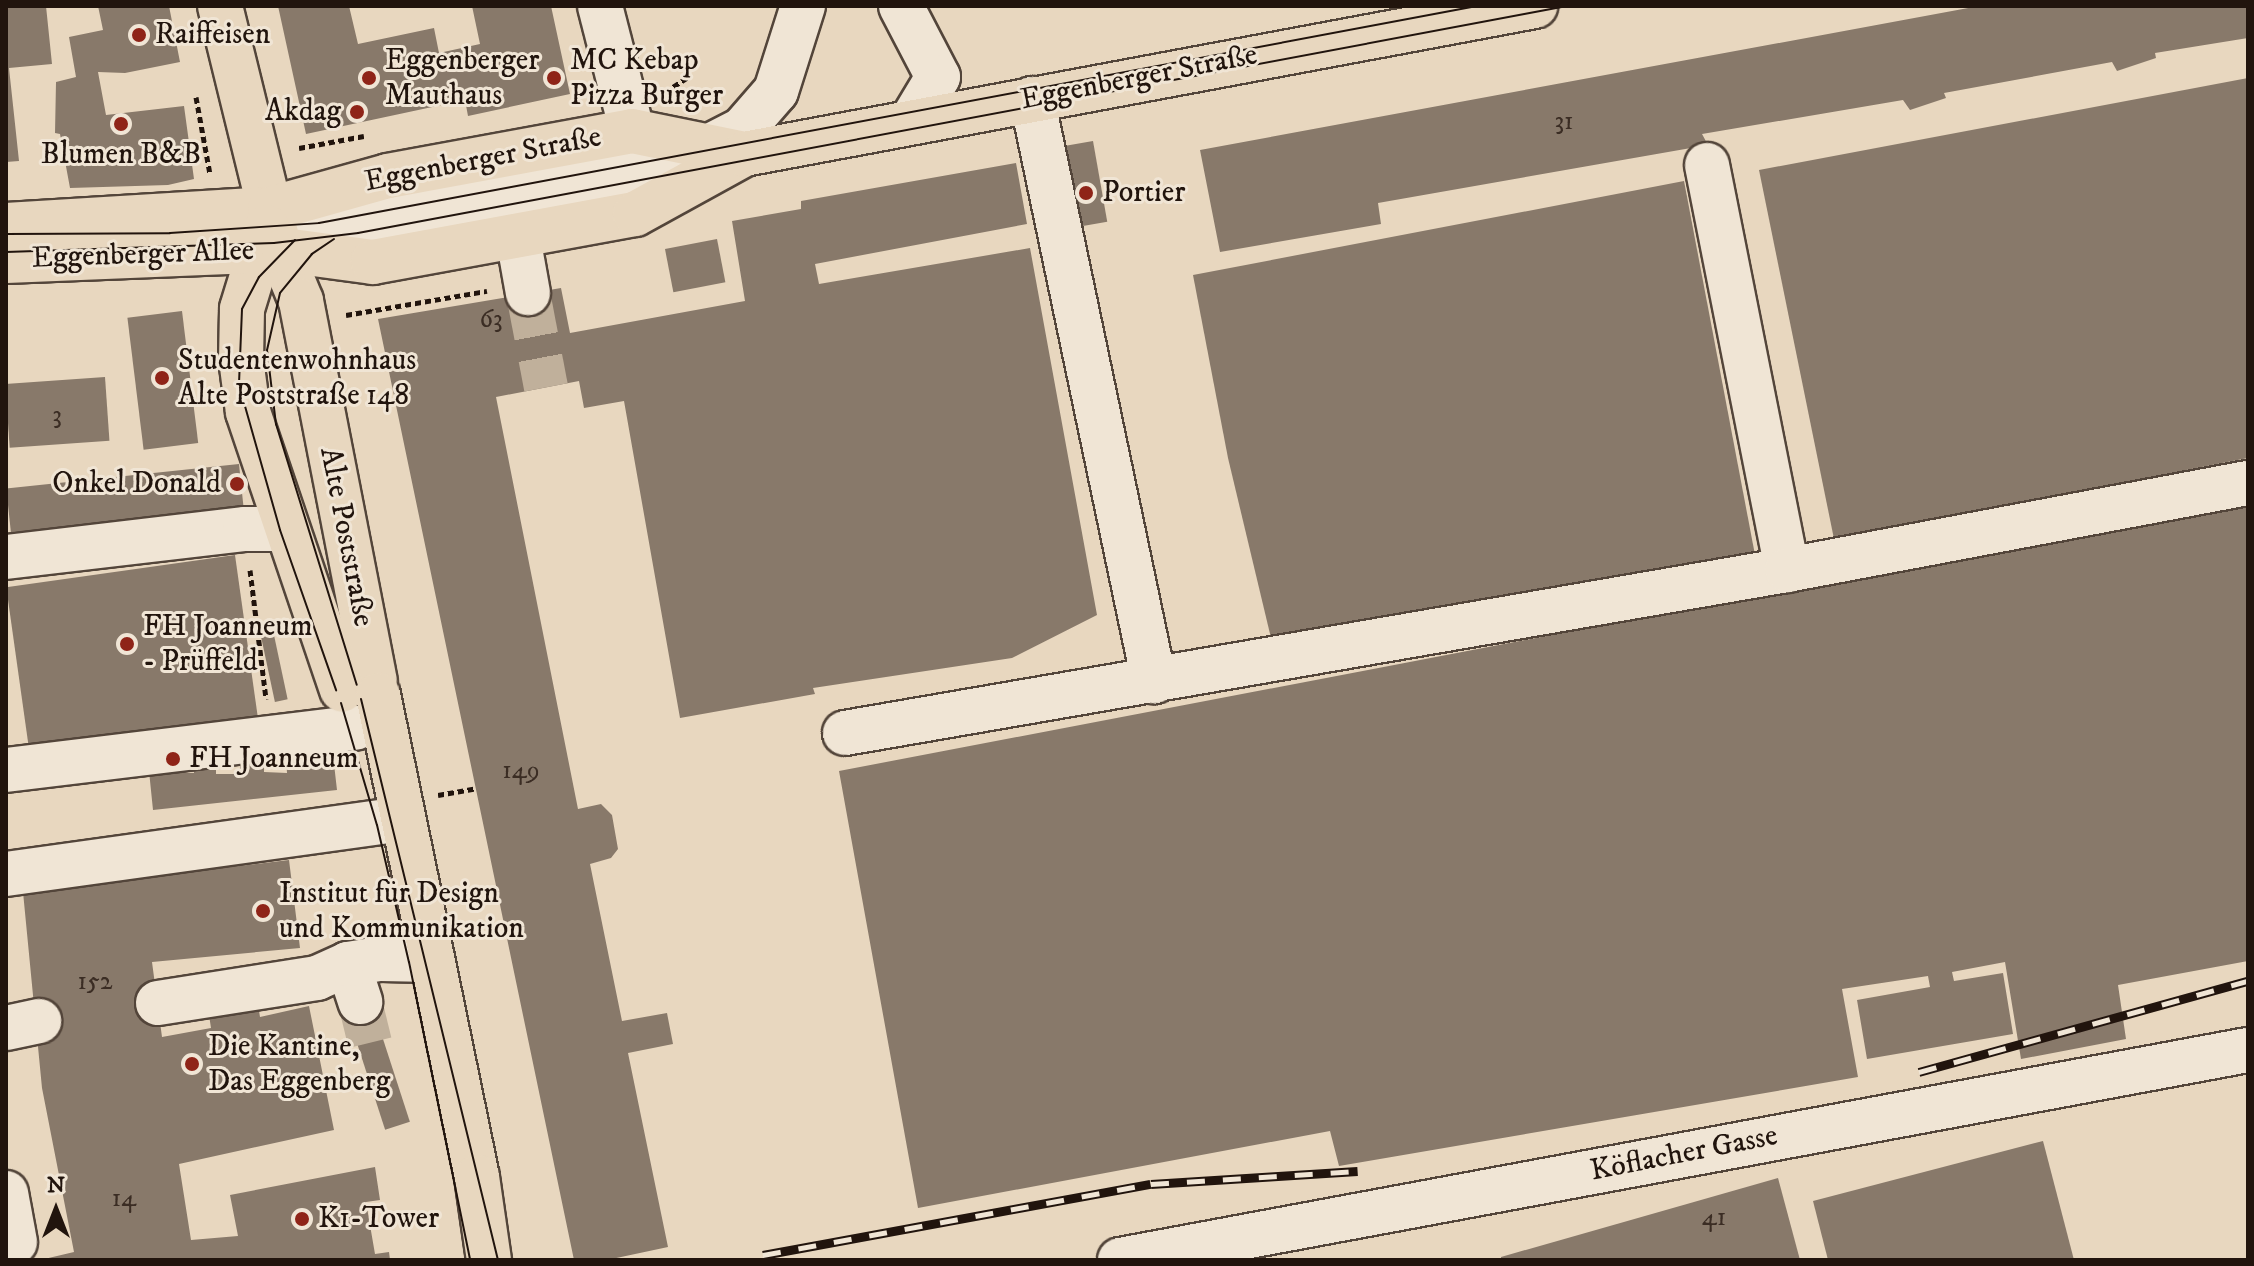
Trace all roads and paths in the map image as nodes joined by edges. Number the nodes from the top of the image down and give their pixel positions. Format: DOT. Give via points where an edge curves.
graph roads {
  1 [pos="220,6"];
  2 [pos="600,6"];
  3 [pos="803,6"];
  4 [pos="901,6"];
  5 [pos="1535,6"];
  6 [pos="691,75"];
  7 [pos="658,96"];
  8 [pos="1032,99"];
  9 [pos="911,122"];
  10 [pos="632,131"];
  11 [pos="728,149"];
  12 [pos="1707,165"];
  13 [pos="6,225"];
  14 [pos="271,236"];
  15 [pos="518,237"];
  16 [pos="6,261"];
  17 [pos="527,289"];
  18 [pos="346,315"];
  19 [pos="2248,483"];
  20 [pos="265,529"];
  21 [pos="6,557"];
  22 [pos="1787,570"];
  23 [pos="1154,681"];
  24 [pos="359,699"];
  25 [pos="266,703"];
  26 [pos="845,733"];
  27 [pos="6,770"];
  28 [pos="476,788"];
  29 [pos="413,809"];
  30 [pos="6,874"];
  31 [pos="432,960"];
  32 [pos="158,1003"];
  33 [pos="2248,1050"];
  34 [pos="6,1193"];
  35 [pos="15,1242"];
  36 [pos="489,1260"];
  37 [pos="1120,1260"];
  1 -- 14 [label="main road, Alte Poststraße"];
  2 -- 10 [label="street"];
  3 -- 11 [label="street" via="776,91"];
  4 -- 9 [label="street" via="938,77"];
  5 -- 8 [label="main road, Eggenberger Straße"];
  6 -- 7 [label="path"];
  8 -- 9 [label="main road, Eggenberger Straße"];
  8 -- 23 [label="street"];
  9 -- 11 [label="main road, Eggenberger Straße"];
  10 -- 11 [label="main road, Eggenberger Straße"];
  10 -- 14 [label="main road, Eggenberger Straße" via="388,176"];
  11 -- 14 [label="street"];
  11 -- 15 [label="main road, Eggenberger Straße" via="635,214"];
  12 -- 22 [label="street"];
  13 -- 14 [label="main road, Eggenberger Allee"];
  14 -- 15 [label="main road, Eggenberger Straße" via="373,262"];
  14 -- 16 [label="main road, Eggenberger Allee"];
  14 -- 20 [label="main road, Alte Poststraße" via="245,287 241,359"];
  14 -- 24 [label="main road, Alte Poststraße" via="301,301"];
  15 -- 17 [label="street"];
  17 -- 18 [label="path"];
  19 -- 22 [label="street"];
  20 -- 21 [label="street"];
  20 -- 24 [label="main road, Alte Poststraße"];
  20 -- 25 [label="path" via="258,627"];
  22 -- 23 [label="street"];
  23 -- 26 [label="street"];
  24 -- 27 [label="street"];
  24 -- 29 [label="main road, Alte Poststraße"];
  28 -- 29 [label="path"];
  29 -- 30 [label="street"];
  29 -- 31 [label="main road, Alte Poststraße"];
  31 -- 32 [label="street" via="354,983 317,978"];
  31 -- 36 [label="main road, Alte Poststraße"];
  33 -- 37 [label="street, Köflacher Gasse"];
  34 -- 35 [label="street"];
}
